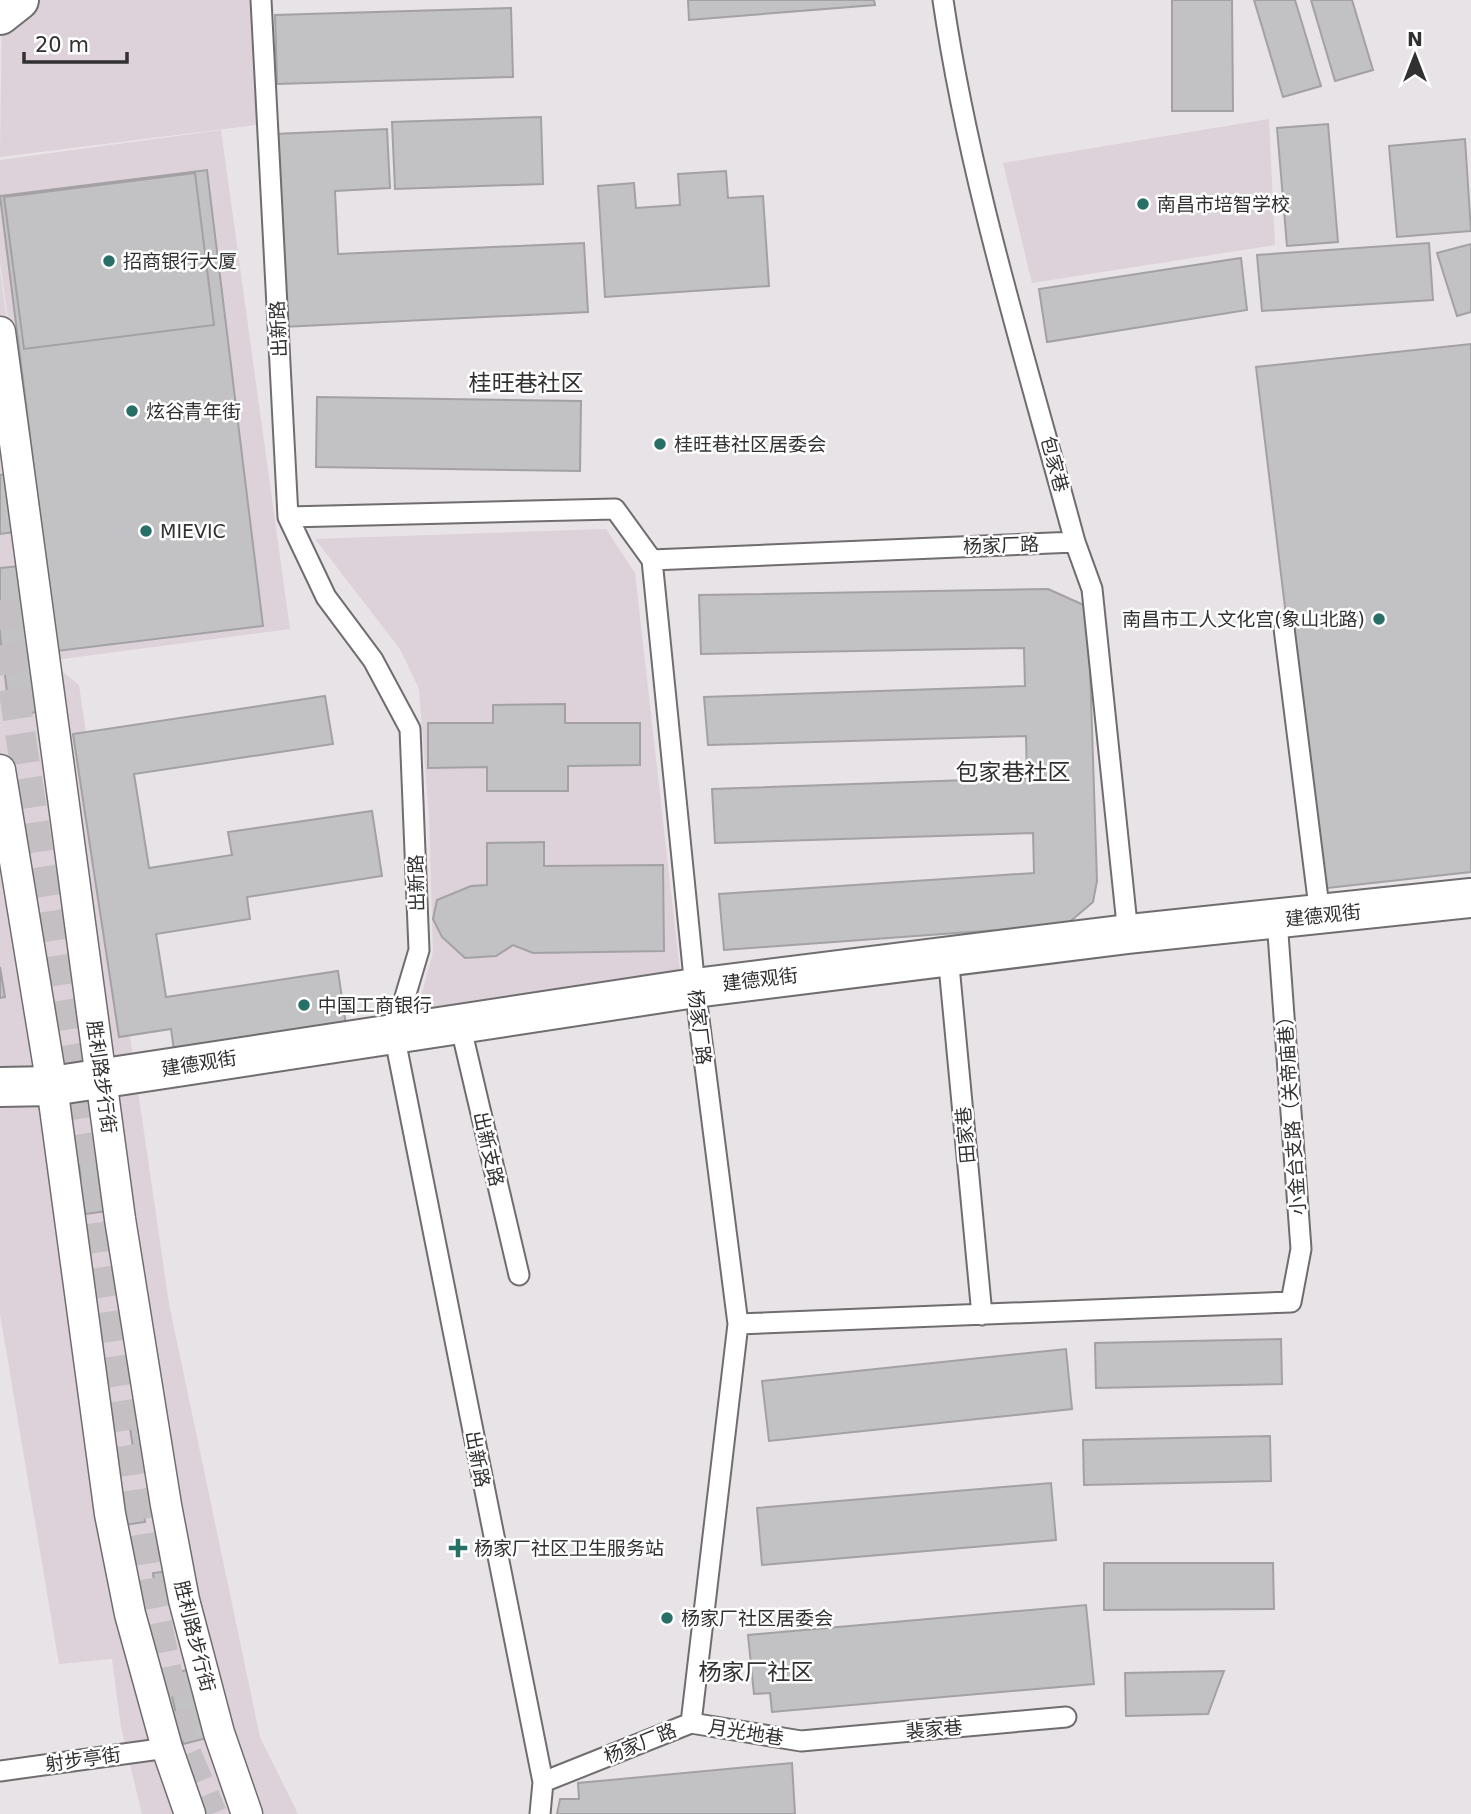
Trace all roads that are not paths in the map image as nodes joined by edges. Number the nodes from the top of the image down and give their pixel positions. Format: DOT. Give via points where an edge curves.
graph roads {
  1 [pos="19,0"];
  2 [pos="261,0"];
  3 [pos="943,0"];
  4 [pos="0,15"];
  5 [pos="0,332"];
  6 [pos="288,517"];
  7 [pos="1075,542"];
  8 [pos="652,560"];
  9 [pos="1284,628"];
  10 [pos="0,770"];
  11 [pos="1471,898"];
  12 [pos="1320,915"];
  13 [pos="1277,920"];
  14 [pos="1128,934"];
  15 [pos="948,955"];
  16 [pos="695,988"];
  17 [pos="460,1024"];
  18 [pos="394,1034"];
  19 [pos="102,1078"];
  20 [pos="52,1086"];
  21 [pos="0,1087"];
  22 [pos="519,1275"];
  23 [pos="982,1315"];
  24 [pos="738,1324"];
  25 [pos="1066,1717"];
  26 [pos="691,1723"];
  27 [pos="801,1741"];
  28 [pos="167,1748"];
  29 [pos="0,1770"];
  30 [pos="543,1782"];
  31 [pos="190,1814"];
  32 [pos="247,1814"];
  33 [pos="540,1814"];
  1 -- 4 [label="street"];
  2 -- 6 [label="lane, 出新路"];
  3 -- 7 [label="lane, 包家巷" via="982,196"];
  5 -- 19 [label="street, 胜利路步行街"];
  6 -- 8 [label="lane" via="615,509"];
  6 -- 18 [label="lane, 出新路" via="326,597 373,660 410,729 419,950"];
  7 -- 8 [label="lane, 杨家厂路"];
  7 -- 14 [label="lane, 包家巷" via="1092,589"];
  8 -- 16 [label="lane, 杨家厂路"];
  9 -- 12 [label="lane"];
  10 -- 20 [label="street"];
  11 -- 12 [label="street, 建德观街"];
  12 -- 13 [label="street, 建德观街"];
  13 -- 14 [label="street, 建德观街"];
  13 -- 23 [label="lane, 小金台支路（关帝庙巷）" via="1301,1249 1291,1301"];
  14 -- 15 [label="street, 建德观街"];
  15 -- 16 [label="street, 建德观街"];
  15 -- 23 [label="lane, 田家巷"];
  16 -- 17 [label="street, 建德观街"];
  16 -- 24 [label="lane, 杨家厂路"];
  17 -- 18 [label="street, 建德观街"];
  17 -- 22 [label="lane, 出新支路"];
  18 -- 19 [label="street, 建德观街"];
  18 -- 30 [label="lane, 出新路"];
  19 -- 20 [label="street, 建德观街"];
  19 -- 32 [label="street, 胜利路步行街" via="122,1233 184,1601 219,1732"];
  20 -- 21 [label="street, 建德观街"];
  20 -- 28 [label="street" via="110,1514 130,1614"];
  23 -- 24 [label="lane"];
  24 -- 26 [label="lane, 杨家厂路"];
  25 -- 27 [label="lane, 裴家巷"];
  26 -- 27 [label="lane, 月光地巷"];
  26 -- 30 [label="lane, 杨家厂路"];
  28 -- 29 [label="lane, 射步亭街"];
  28 -- 31 [label="street"];
  30 -- 33 [label="lane"];
}
